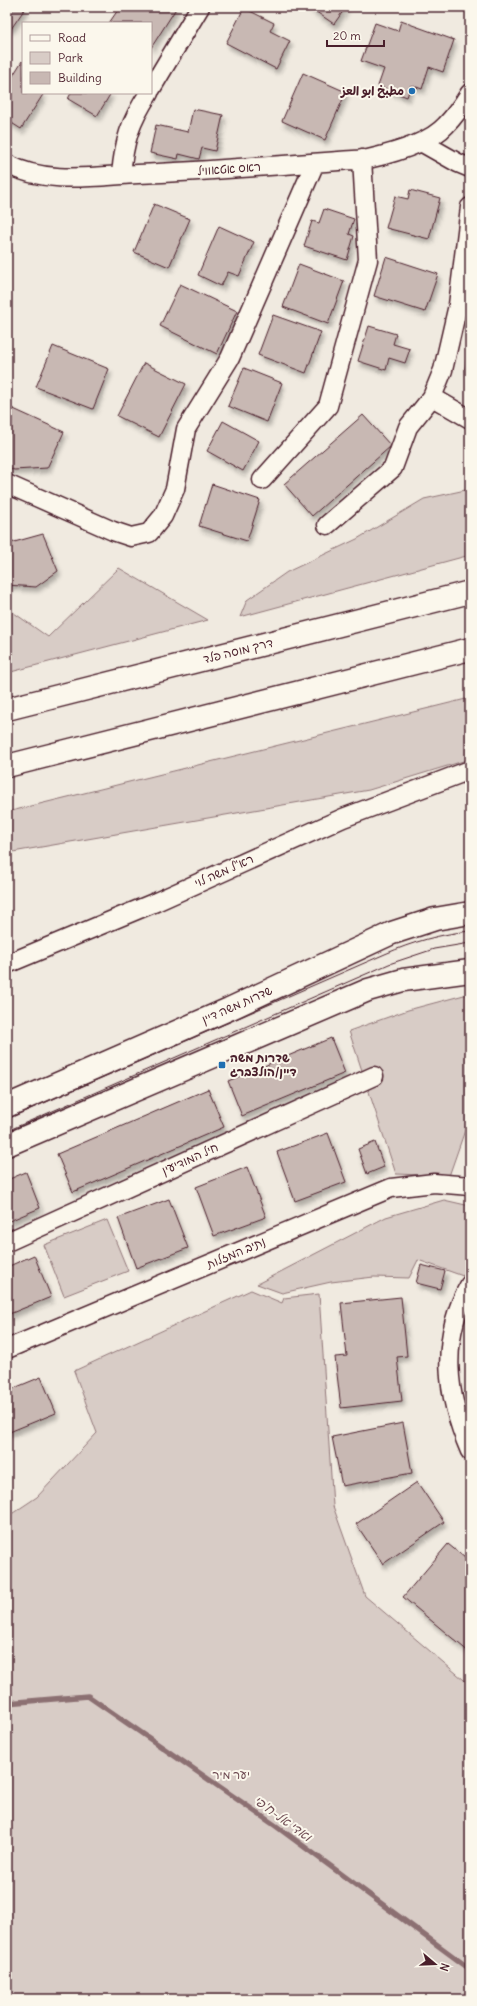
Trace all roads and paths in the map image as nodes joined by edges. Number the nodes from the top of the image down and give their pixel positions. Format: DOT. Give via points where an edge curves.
graph roads {
  1 [pos="200,7"];
  2 [pos="152,87"];
  3 [pos="470,93"];
  4 [pos="148,94"];
  5 [pos="421,142"];
  6 [pos="362,159"];
  7 [pos="315,163"];
  8 [pos="7,164"];
  9 [pos="470,168"];
  10 [pos="121,175"];
  11 [pos="470,207"];
  12 [pos="432,397"];
  13 [pos="470,419"];
  14 [pos="262,480"];
  15 [pos="7,484"];
  16 [pos="327,525"];
  17 [pos="470,592"];
  18 [pos="470,649"];
  19 [pos="7,709"];
  20 [pos="7,766"];
  21 [pos="470,770"];
  22 [pos="470,913"];
  23 [pos="7,964"];
  24 [pos="470,971"];
  25 [pos="374,1076"];
  26 [pos="7,1106"];
  27 [pos="7,1145"];
  28 [pos="470,1186"];
  29 [pos="7,1242"];
  30 [pos="470,1284"];
  31 [pos="7,1349"];
  32 [pos="470,1450"];
  1 -- 2 [label="street"];
  3 -- 5 [label="street, ראס אטאוויל" via="445,127"];
  4 -- 10 [label="street" via="134,115 123,149"];
  5 -- 6 [label="street, ראס אטאוויל" via="390,154"];
  5 -- 9 [label="street" via="458,164"];
  6 -- 7 [label="street, ראס אטאוויל"];
  6 -- 14 [label="street" via="368,260 328,406"];
  7 -- 10 [label="street, ראס אטאוויל"];
  7 -- 15 [label="street" via="230,358 186,429 175,489 163,516 149,533 131,537 125,535"];
  8 -- 10 [label="street, ראס אטאוויל" via="34,174 61,177"];
  11 -- 12 [label="street" via="458,305 443,370"];
  12 -- 13 [label="street"];
  12 -- 16 [label="street" via="408,427 393,468"];
  17 -- 19 [label="main road, דרך מוסה פלד"];
  18 -- 20 [label="main road"];
  21 -- 23 [label="street, רא\"ל משה לוי" via="343,818 149,905"];
  22 -- 26 [label="main road, שדרות משה דיין" via="435,919 392,933 236,1006"];
  24 -- 27 [label="main road" via="403,980 368,990"];
  25 -- 29 [label="street, חיל המודיעין"];
  28 -- 31 [label="street, נתיב המזלות" via="434,1183 391,1188"];
  30 -- 32 [label="street" via="456,1317 449,1358 450,1388 458,1423"];
}
